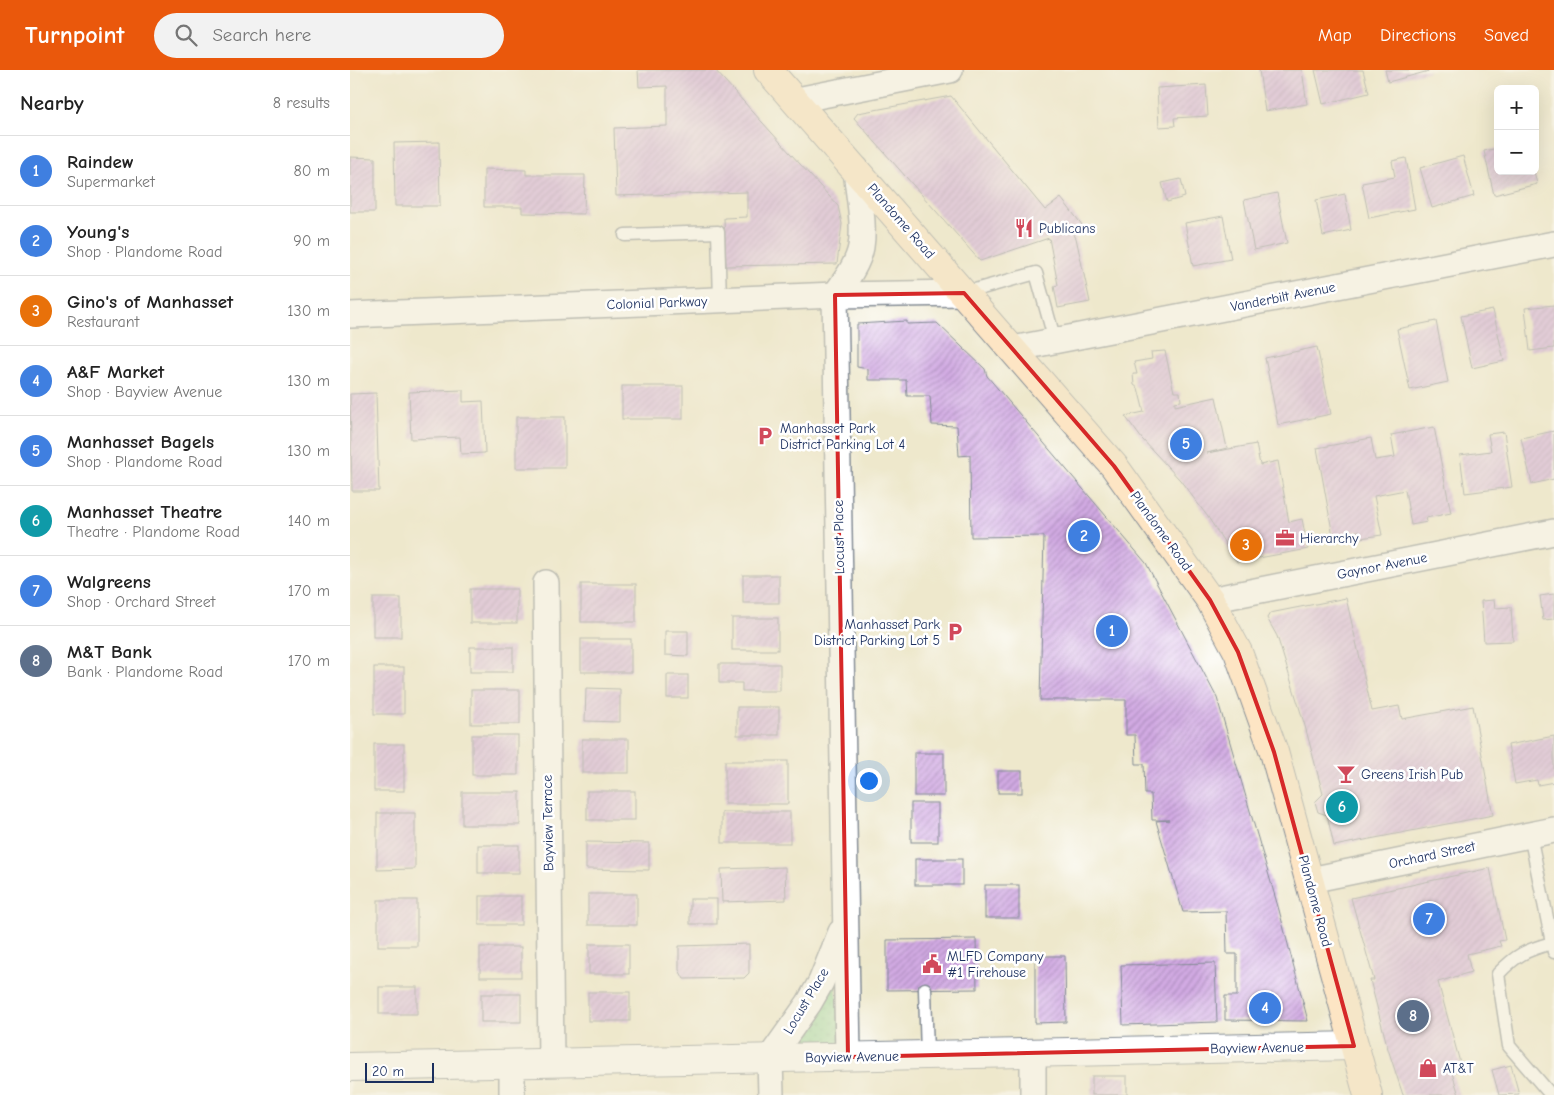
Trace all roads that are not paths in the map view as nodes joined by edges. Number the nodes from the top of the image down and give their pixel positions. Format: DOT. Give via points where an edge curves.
graph roads {
  1 [pos="768,70"];
  2 [pos="950,70"];
  3 [pos="797,100"];
  4 [pos="856,169"];
  5 [pos="624,235"];
  6 [pos="1554,244"];
  7 [pos="964,293"];
  8 [pos="835,295"];
  9 [pos="720,300"];
  10 [pos="350,315"];
  11 [pos="1055,341"];
  12 [pos="1012,349"];
  13 [pos="1554,532"];
  14 [pos="546,583"];
  15 [pos="1210,600"];
  16 [pos="1554,830"];
  17 [pos="1530,835"];
  18 [pos="1310,880"];
  19 [pos="846,913"];
  20 [pos="1553,948"];
  21 [pos="926,989"];
  22 [pos="1354,1046"];
  23 [pos="1032,1053"];
  24 [pos="927,1055"];
  25 [pos="848,1056"];
  26 [pos="770,1058"];
  27 [pos="551,1063"];
  28 [pos="512,1064"];
  29 [pos="350,1067"];
  30 [pos="512,1095"];
  31 [pos="771,1095"];
  32 [pos="1033,1095"];
  33 [pos="1368,1095"];
  34 [pos="1550,1095"];
  1 -- 3 [label="main road, Plandome Road"];
  2 -- 3 [label="street"];
  3 -- 4 [label="main road, Plandome Road"];
  4 -- 7 [label="main road, Plandome Road"];
  4 -- 8 [label="street" via="862,222 861,248"];
  5 -- 9 [label="lane" via="718,232"];
  6 -- 11 [label="street, Vanderbilt Avenue"];
  7 -- 8 [label="street, Colonial Parkway"];
  7 -- 11 [label="lane" via="1036,273"];
  7 -- 12 [label="main road, Plandome Road"];
  8 -- 9 [label="street, Colonial Parkway"];
  8 -- 19 [label="street, Locust Place"];
  9 -- 10 [label="street, Colonial Parkway"];
  11 -- 12 [label="street, Vanderbilt Avenue"];
  12 -- 15 [label="main road, Plandome Road" via="1114,466"];
  13 -- 15 [label="street, Gaynor Avenue"];
  14 -- 27 [label="street, Bayview Terrace"];
  15 -- 18 [label="main road, Plandome Road" via="1238,652 1256,697"];
  16 -- 17 [label="street, Orchard Street"];
  17 -- 18 [label="street, Orchard Street"];
  17 -- 20 [label="lane"];
  18 -- 22 [label="main road, Plandome Road"];
  19 -- 25 [label="street, Locust Place"];
  19 -- 26 [label="street, Locust Place" via="821,982"];
  20 -- 34 [label="lane" via="1530,949 1514,957 1498,974 1509,1046"];
  21 -- 24 [label="lane"];
  22 -- 23 [label="street, Bayview Avenue"];
  22 -- 33 [label="main road, Plandome Road"];
  23 -- 24 [label="street, Bayview Avenue"];
  23 -- 32 [label="street"];
  24 -- 25 [label="street, Bayview Avenue"];
  25 -- 26 [label="street, Bayview Avenue"];
  26 -- 27 [label="street, Bayview Avenue"];
  26 -- 31 [label="street"];
  27 -- 28 [label="street, Bayview Avenue"];
  28 -- 29 [label="street, Bayview Avenue"];
  28 -- 30 [label="street"];
}
